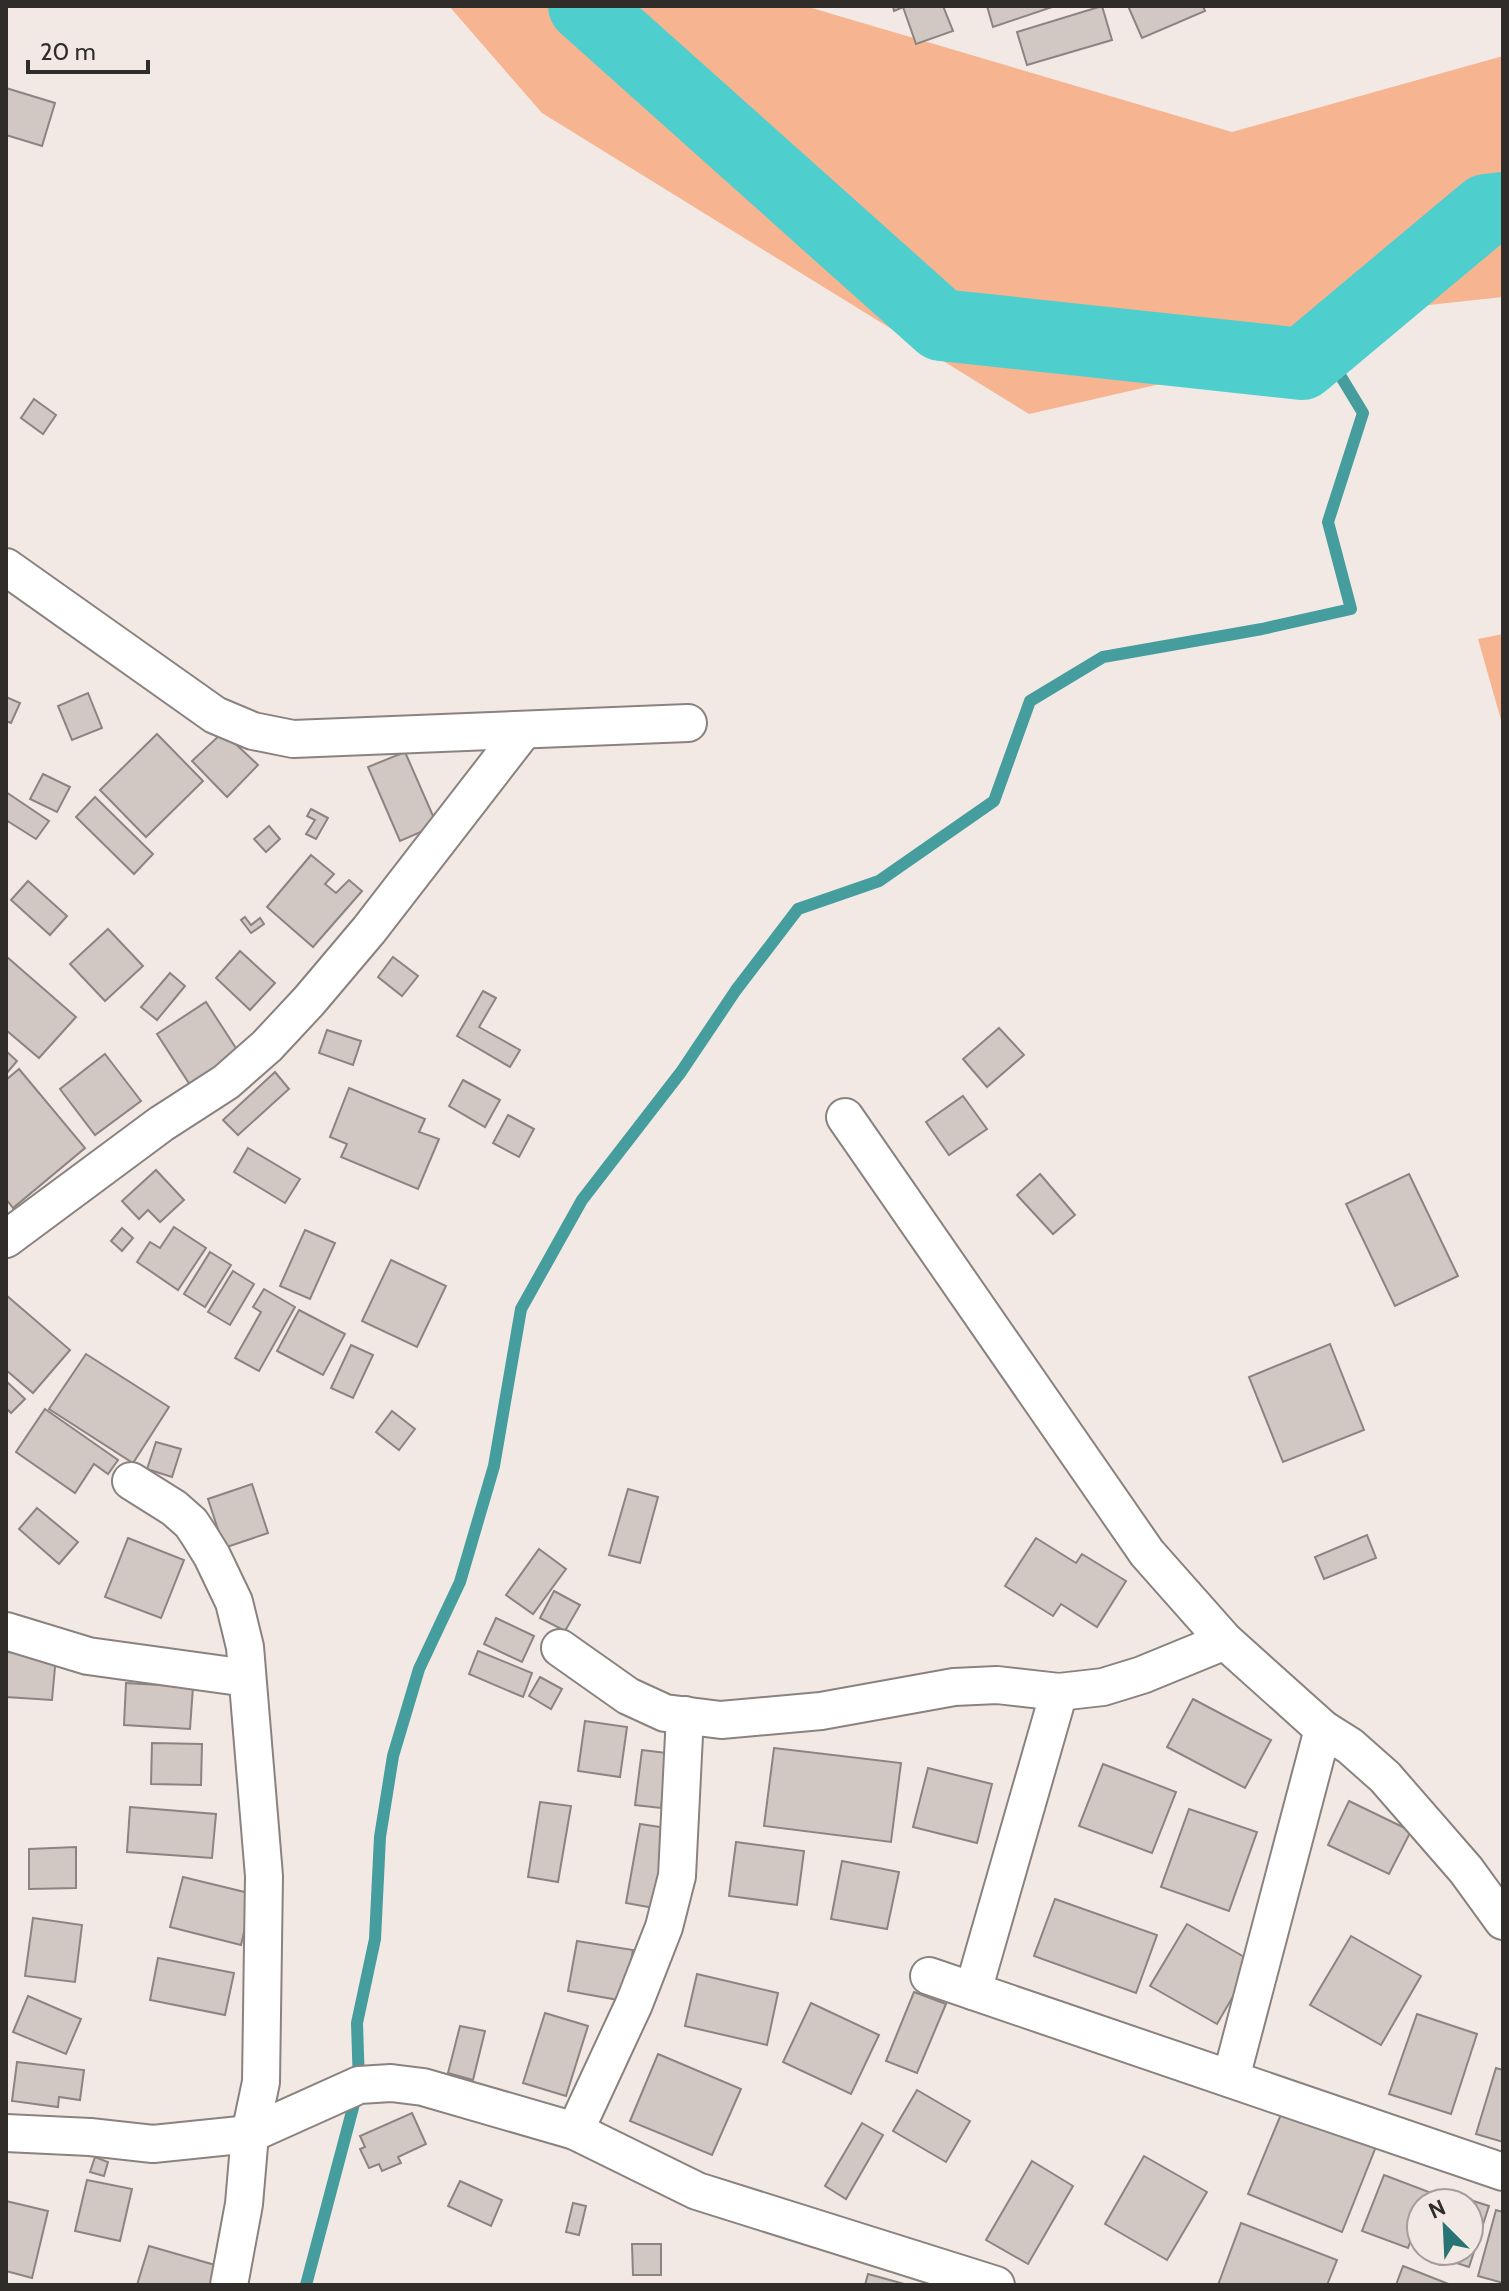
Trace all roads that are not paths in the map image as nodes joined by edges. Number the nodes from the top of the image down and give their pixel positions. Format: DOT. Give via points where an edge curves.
graph roads {
  1 [pos="6,567"];
  2 [pos="688,723"];
  3 [pos="523,731"];
  4 [pos="845,1117"];
  5 [pos="6,1239"];
  6 [pos="131,1481"];
  7 [pos="6,1631"];
  8 [pos="1225,1641"];
  9 [pos="560,1648"];
  10 [pos="247,1678"];
  11 [pos="1059,1692"];
  12 [pos="685,1715"];
  13 [pos="1323,1729"];
  14 [pos="1503,1921"];
  15 [pos="929,1976"];
  16 [pos="973,1991"];
  17 [pos="1231,2078"];
  18 [pos="575,2131"];
  19 [pos="6,2133"];
  20 [pos="250,2134"];
  21 [pos="1503,2172"];
  22 [pos="229,2285"];
  23 [pos="996,2285"];
  1 -- 3 [label="street" via="215,715 253,731 293,739"];
  2 -- 3 [label="street"];
  3 -- 5 [label="street" via="369,930 267,1046 226,1082"];
  4 -- 8 [label="street" via="1147,1553"];
  6 -- 10 [label="street" via="191,1523 212,1556 234,1602"];
  7 -- 10 [label="street" via="88,1656"];
  8 -- 11 [label="street" via="1103,1687"];
  8 -- 13 [label="street"];
  9 -- 12 [label="street" via="628,1696 665,1713"];
  10 -- 20 [label="street" via="264,1876 261,2082"];
  11 -- 12 [label="street" via="997,1685 954,1687 821,1711 721,1720"];
  11 -- 16 [label="street"];
  12 -- 18 [label="street" via="677,1876 664,1927"];
  13 -- 14 [label="street" via="1385,1777"];
  13 -- 17 [label="street"];
  15 -- 16 [label="street"];
  16 -- 17 [label="street"];
  17 -- 21 [label="street"];
  18 -- 20 [label="street" via="423,2087 391,2083 359,2085"];
  18 -- 23 [label="street" via="697,2191"];
  19 -- 20 [label="street" via="153,2144"];
  20 -- 22 [label="street"];
}
